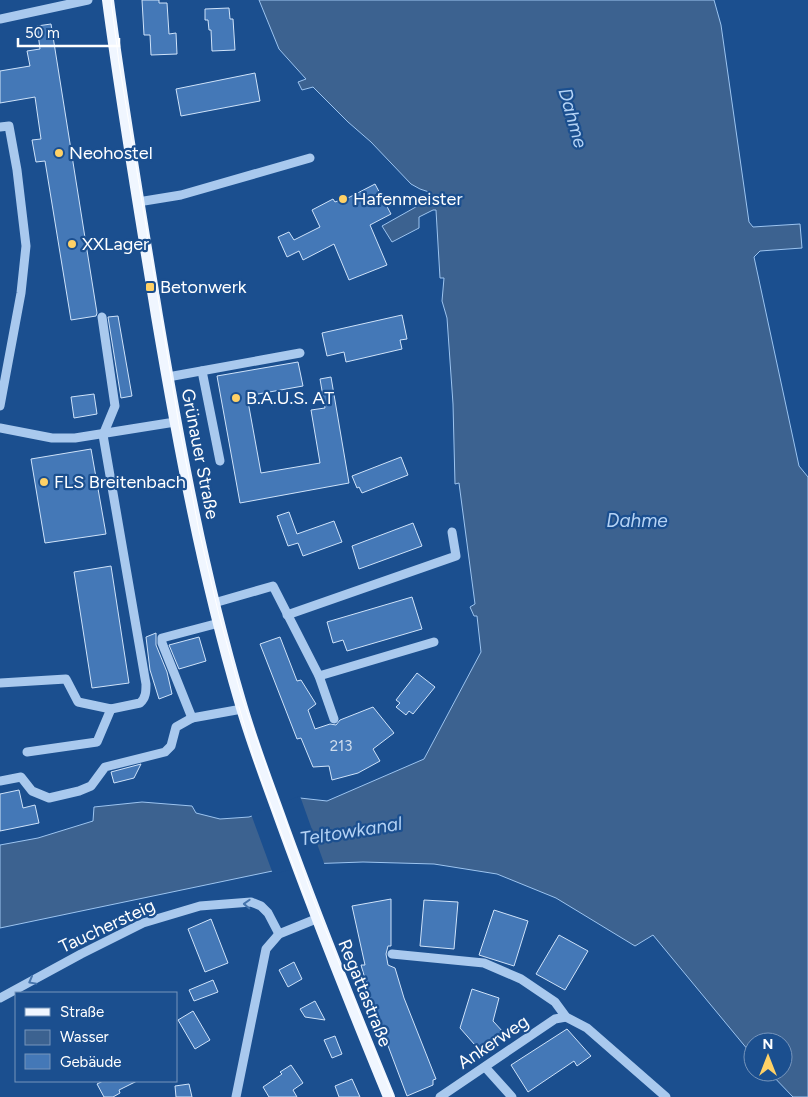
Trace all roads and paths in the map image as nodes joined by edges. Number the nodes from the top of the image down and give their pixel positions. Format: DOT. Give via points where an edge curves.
graph roads {
  1 [pos="88,0"];
  2 [pos="108,0"];
  3 [pos="0,19"];
  4 [pos="0,127"];
  5 [pos="310,158"];
  6 [pos="138,202"];
  7 [pos="102,317"];
  8 [pos="300,353"];
  9 [pos="202,371"];
  10 [pos="168,377"];
  11 [pos="0,406"];
  12 [pos="175,422"];
  13 [pos="0,428"];
  14 [pos="103,435"];
  15 [pos="220,461"];
  16 [pos="452,532"];
  17 [pos="214,603"];
  18 [pos="287,615"];
  19 [pos="219,623"];
  20 [pos="434,642"];
  21 [pos="318,676"];
  22 [pos="0,683"];
  23 [pos="242,708"];
  24 [pos="111,710"];
  25 [pos="192,718"];
  26 [pos="334,719"];
  27 [pos="28,752"];
  28 [pos="0,781"];
  29 [pos="310,902"];
  30 [pos="316,918"];
  31 [pos="278,934"];
  32 [pos="392,954"];
  33 [pos="0,998"];
  34 [pos="566,1016"];
  35 [pos="485,1067"];
  36 [pos="236,1097"];
  37 [pos="388,1097"];
  38 [pos="440,1097"];
  39 [pos="512,1097"];
  40 [pos="666,1097"];
  1 -- 3 [label="street"];
  2 -- 6 [label="main road, Grünauer Straße"];
  4 -- 11 [label="street" via="9,126 26,246"];
  5 -- 6 [label="street" via="182,195"];
  6 -- 10 [label="main road, Grünauer Straße"];
  7 -- 14 [label="street" via="115,406"];
  8 -- 9 [label="street"];
  9 -- 10 [label="street"];
  9 -- 15 [label="street"];
  10 -- 12 [label="main road, Grünauer Straße"];
  12 -- 14 [label="street"];
  12 -- 17 [label="main road, Grünauer Straße"];
  13 -- 14 [label="street" via="52,438"];
  14 -- 24 [label="street" via="146,684 140,703"];
  16 -- 18 [label="street" via="456,556"];
  17 -- 18 [label="street" via="273,586"];
  17 -- 19 [label="main road, Grünauer Straße"];
  18 -- 21 [label="street"];
  19 -- 23 [label="main road, Grünauer Straße"];
  19 -- 25 [label="street" via="162,638"];
  20 -- 21 [label="street"];
  21 -- 26 [label="street"];
  22 -- 24 [label="street" via="66,679 78,702"];
  23 -- 25 [label="street"];
  23 -- 29 [label="main road, Grünauer Straße"];
  24 -- 27 [label="street" via="97,742"];
  25 -- 28 [label="street" via="176,727 171,746 165,752 105,767 90,786 79,791 49,798 32,791 21,777"];
  29 -- 30 [label="main road, Regattastraße"];
  30 -- 31 [label="street"];
  30 -- 37 [label="main road, Regattastraße"];
  31 -- 33 [label="street, Tauchersteig, one-way" via="268,913 251,902 200,906 143,923"];
  31 -- 36 [label="street" via="266,949"];
  32 -- 34 [label="street" via="484,963 522,979 555,1002"];
  34 -- 35 [label="street, Ankerweg"];
  34 -- 40 [label="street" via="587,1028"];
  35 -- 38 [label="street, Ankerweg"];
  35 -- 39 [label="street"];
}
